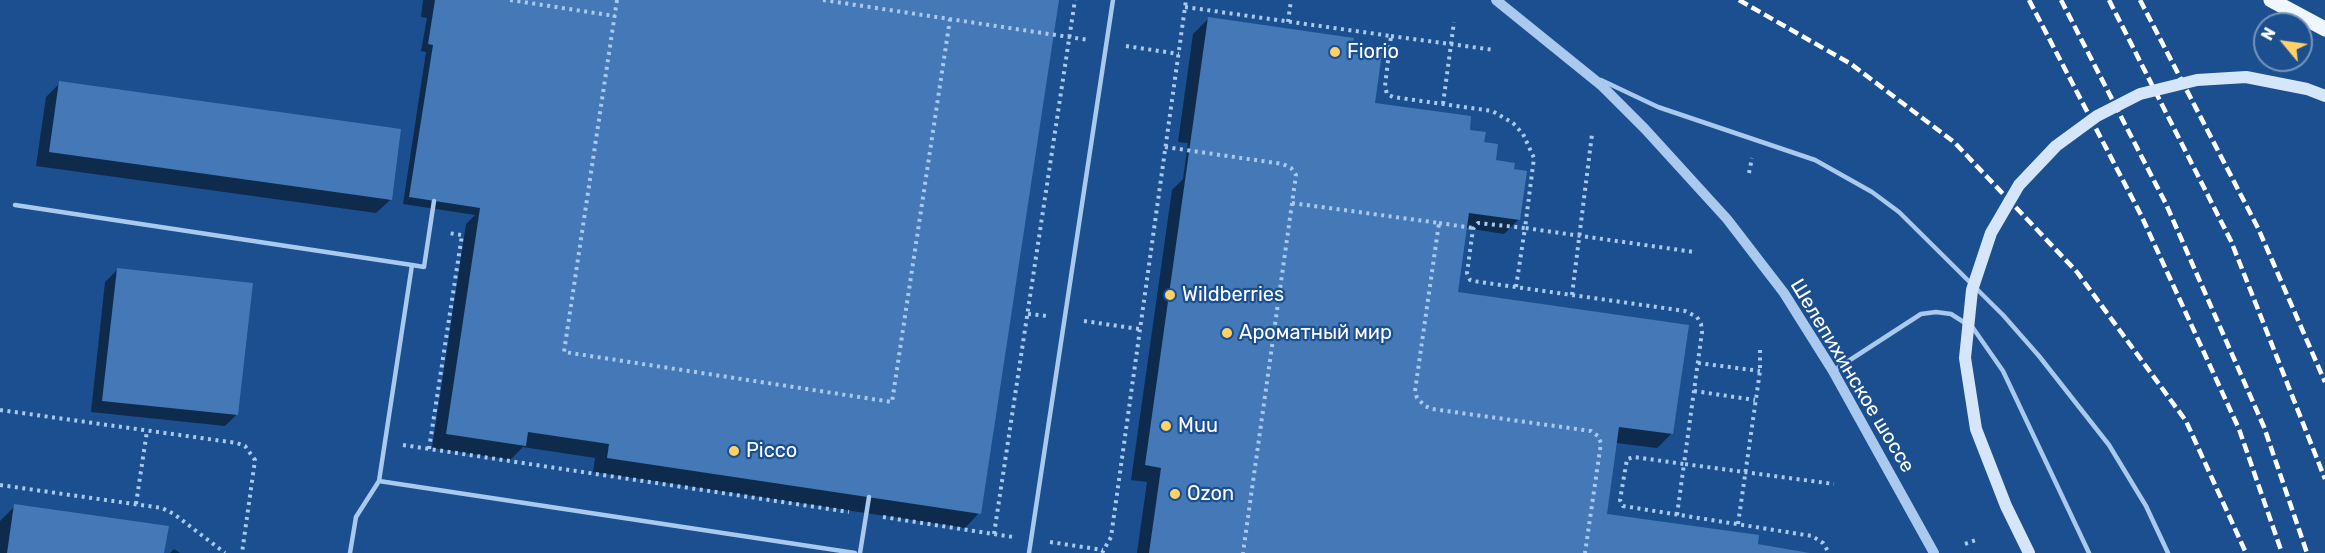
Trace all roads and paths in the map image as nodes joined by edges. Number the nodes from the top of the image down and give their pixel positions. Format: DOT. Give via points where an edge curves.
graph roads {
  1 [pos="510,0"];
  2 [pos="617,0"];
  3 [pos="823,0"];
  4 [pos="1075,0"];
  5 [pos="1113,0"];
  6 [pos="1186,0"];
  7 [pos="1291,0"];
  8 [pos="1496,0"];
  9 [pos="2271,0"];
  10 [pos="1185,7"];
  11 [pos="615,16"];
  12 [pos="950,19"];
  13 [pos="1288,22"];
  14 [pos="1454,22"];
  15 [pos="2325,29"];
  16 [pos="1391,36"];
  17 [pos="1069,37"];
  18 [pos="1107,43"];
  19 [pos="1451,45"];
  20 [pos="1494,50"];
  21 [pos="1179,54"];
  22 [pos="1585,72"];
  23 [pos="2325,96"];
  24 [pos="1443,104"];
  25 [pos="1592,135"];
  26 [pos="1166,147"];
  27 [pos="1753,154"];
  28 [pos="1749,173"];
  29 [pos="434,201"];
  30 [pos="1292,203"];
  31 [pos="15,205"];
  32 [pos="1438,223"];
  33 [pos="1473,228"];
  34 [pos="1525,228"];
  35 [pos="429,230"];
  36 [pos="1581,236"];
  37 [pos="1694,252"];
  38 [pos="411,265"];
  39 [pos="1516,287"];
  40 [pos="1572,295"];
  41 [pos="1760,347"];
  42 [pos="1698,363"];
  43 [pos="1760,371"];
  44 [pos="1833,371"];
  45 [pos="1694,391"];
  46 [pos="1755,400"];
  47 [pos="0,410"];
  48 [pos="147,431"];
  49 [pos="384,442"];
  50 [pos="429,449"];
  51 [pos="1684,464"];
  52 [pos="1745,473"];
  53 [pos="379,481"];
  54 [pos="1834,484"];
  55 [pos="0,485"];
  56 [pos="869,497"];
  57 [pos="136,504"];
  58 [pos="866,515"];
  59 [pos="1677,515"];
  60 [pos="1738,524"];
  61 [pos="994,534"];
  62 [pos="1031,539"];
  63 [pos="1979,539"];
  64 [pos="1965,544"];
  65 [pos="1102,552"];
  66 [pos="225,553"];
  67 [pos="242,553"];
  68 [pos="350,553"];
  69 [pos="855,553"];
  70 [pos="860,553"];
  71 [pos="1029,553"];
  72 [pos="1243,553"];
  73 [pos="1585,553"];
  74 [pos="1829,553"];
  75 [pos="1934,553"];
  76 [pos="2029,553"];
  77 [pos="2089,553"];
  78 [pos="2168,553"];
  1 -- 11 [label="path"];
  2 -- 11 [label="path"];
  3 -- 12 [label="path"];
  4 -- 17 [label="path"];
  5 -- 18 [label="lane"];
  6 -- 10 [label="path"];
  7 -- 13 [label="path"];
  8 -- 22 [label="street, Шелепихинское шоссе"];
  9 -- 15 [label="main road"];
  10 -- 13 [label="path"];
  10 -- 21 [label="path"];
  11 -- 12 [label="path" via="564,352 892,402"];
  12 -- 17 [label="path"];
  13 -- 16 [label="path"];
  14 -- 19 [label="path"];
  16 -- 19 [label="path"];
  16 -- 24 [label="path" via="1387,94"];
  17 -- 18 [label="path"];
  17 -- 61 [label="path"];
  18 -- 21 [label="path"];
  18 -- 62 [label="lane"];
  19 -- 20 [label="path"];
  19 -- 24 [label="path"];
  21 -- 26 [label="path"];
  22 -- 44 [label="street, Шелепихинское шоссе" via="1645,129 1727,219 1784,293"];
  22 -- 78 [label="lane" via="1658,107 1815,160 1899,212 2039,356 2102,436 2146,506"];
  23 -- 76 [label="main road, bridge" via="2246,77 2197,80 2140,94 2097,116 2055,146 2019,185 1991,233 1972,290 1965,358 1976,429"];
  24 -- 34 [label="path" via="1492,111 1523,134 1534,158"];
  25 -- 36 [label="path"];
  26 -- 30 [label="path" via="1287,165 1296,175"];
  26 -- 65 [label="path" via="1111,537"];
  27 -- 28 [label="path"];
  29 -- 35 [label="lane"];
  30 -- 32 [label="path"];
  30 -- 72 [label="path"];
  31 -- 38 [label="lane"];
  32 -- 33 [label="path"];
  32 -- 73 [label="path" via="1417,398 1432,409 1591,431 1598,436 1601,443"];
  33 -- 34 [label="path" via="1482,222"];
  33 -- 39 [label="path" via="1468,278"];
  34 -- 36 [label="path"];
  34 -- 39 [label="path"];
  35 -- 38 [label="lane" via="424,267"];
  35 -- 50 [label="path" via="462,235"];
  36 -- 37 [label="path"];
  36 -- 40 [label="path"];
  38 -- 49 [label="lane"];
  39 -- 40 [label="path"];
  40 -- 42 [label="path" via="1692,313 1702,332"];
  41 -- 43 [label="path"];
  42 -- 43 [label="path"];
  42 -- 45 [label="path"];
  43 -- 46 [label="path"];
  44 -- 75 [label="street, Шелепихинское шоссе"];
  44 -- 77 [label="lane" via="1920,314 1951,314 1973,328 2003,371"];
  45 -- 46 [label="path"];
  45 -- 51 [label="path"];
  46 -- 52 [label="path"];
  47 -- 48 [label="path"];
  48 -- 57 [label="path"];
  48 -- 67 [label="path" via="237,443 249,450 255,460"];
  49 -- 50 [label="path"];
  49 -- 53 [label="lane"];
  50 -- 58 [label="path"];
  51 -- 52 [label="path"];
  51 -- 59 [label="path"];
  51 -- 59 [label="path" via="1627,459 1620,500 1623,507"];
  52 -- 54 [label="path"];
  52 -- 60 [label="path"];
  53 -- 68 [label="lane" via="356,517"];
  53 -- 69 [label="lane"];
  55 -- 57 [label="path"];
  56 -- 58 [label="lane"];
  57 -- 66 [label="path" via="169,511"];
  58 -- 61 [label="path"];
  58 -- 70 [label="lane"];
  59 -- 60 [label="path"];
  60 -- 74 [label="path" via="1816,537"];
  61 -- 62 [label="path"];
  62 -- 65 [label="path"];
  62 -- 71 [label="lane"];
  63 -- 64 [label="path"];
}
